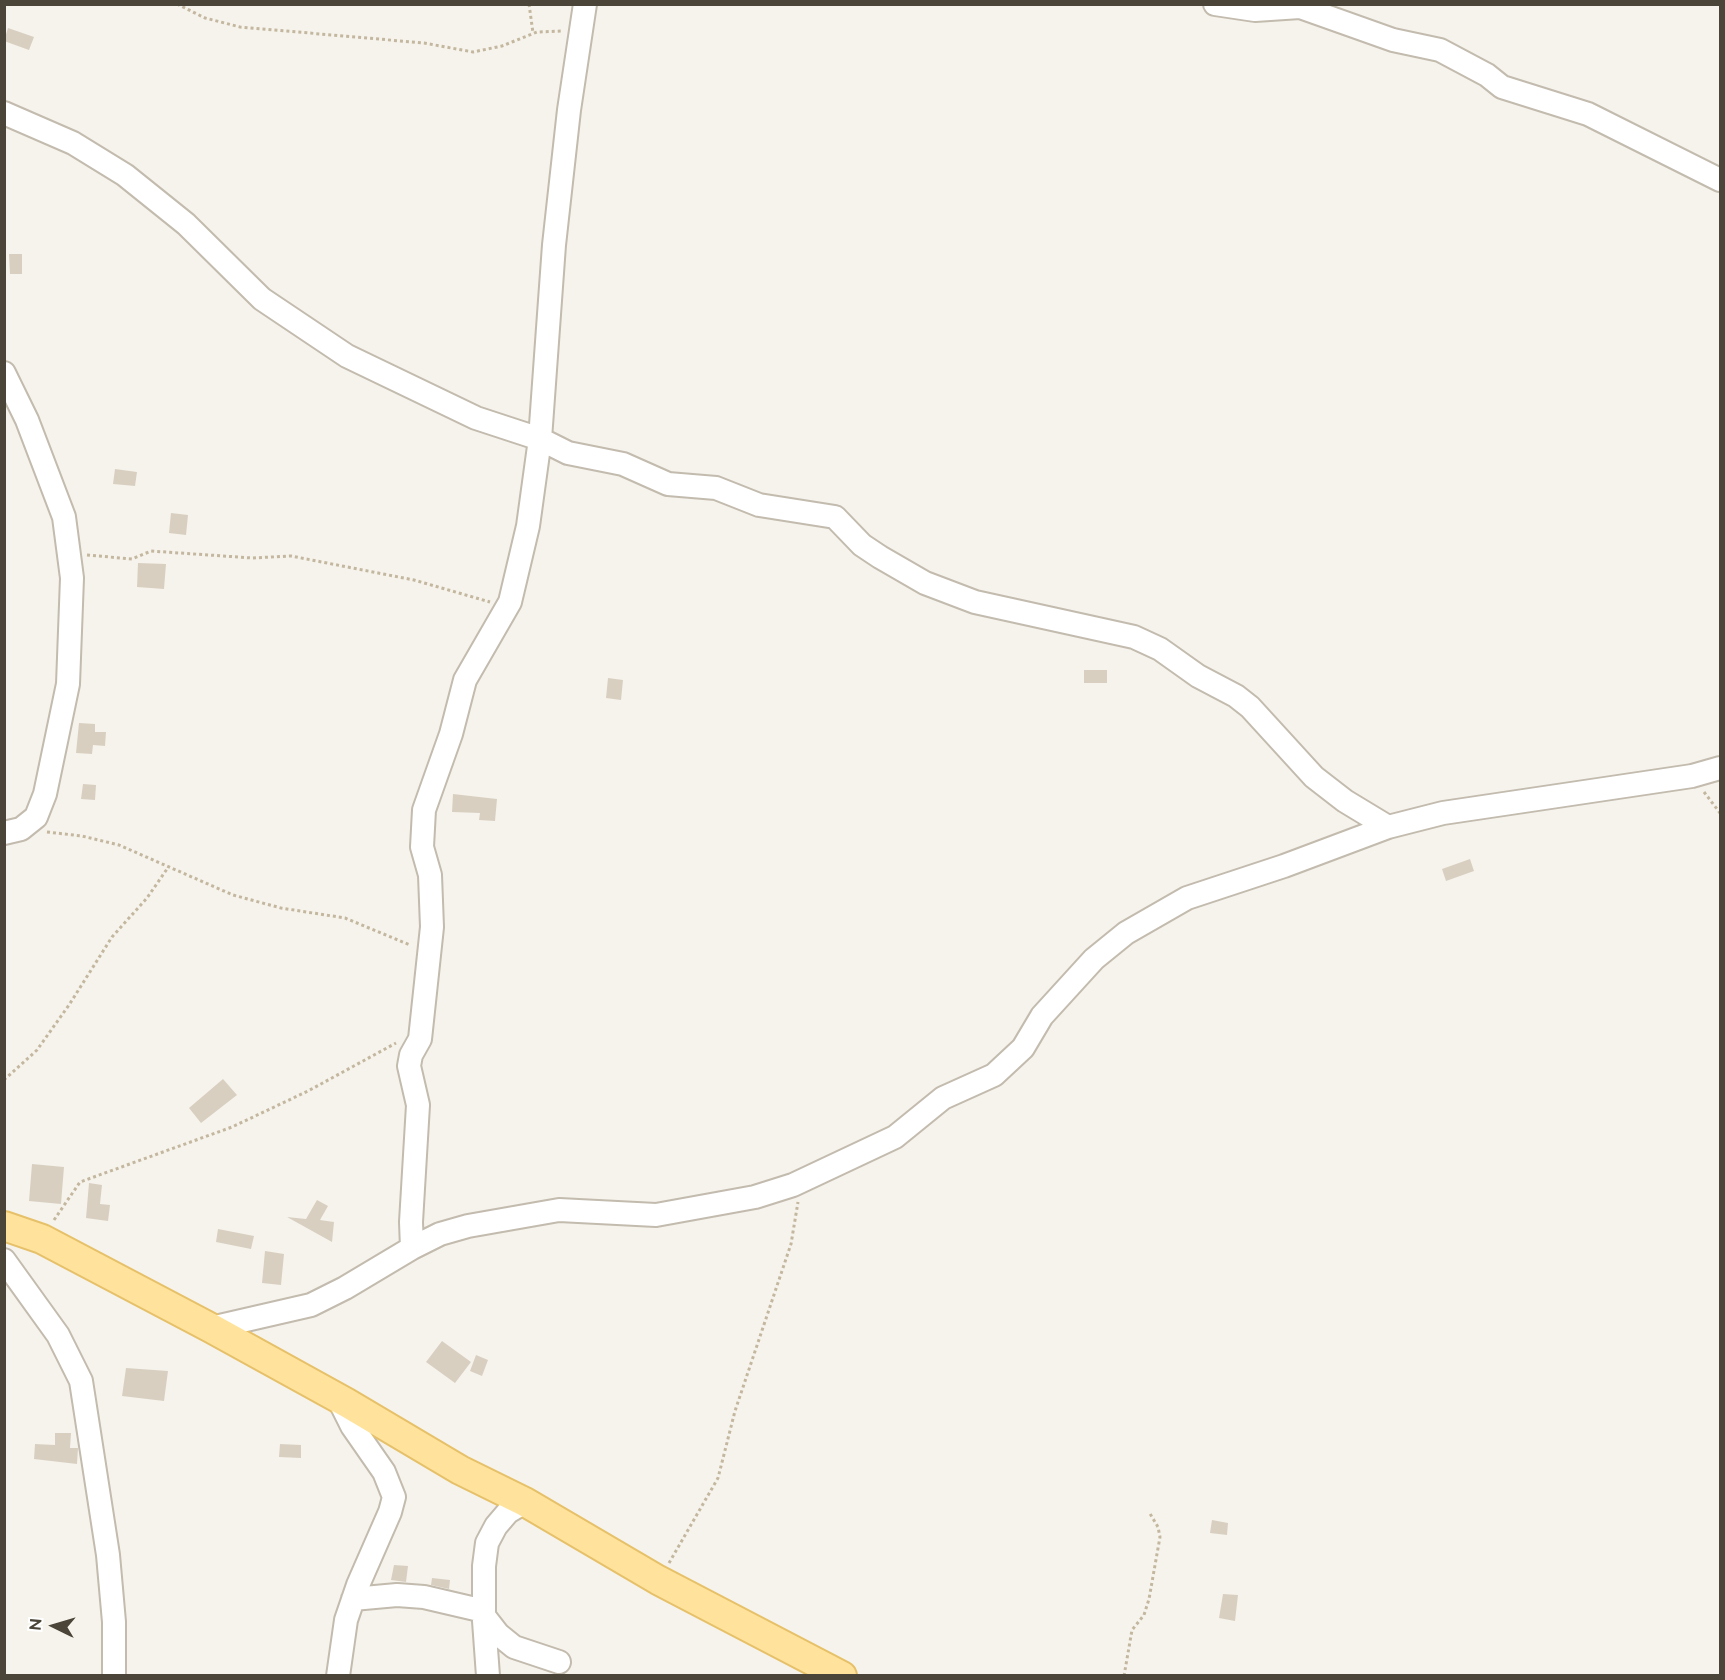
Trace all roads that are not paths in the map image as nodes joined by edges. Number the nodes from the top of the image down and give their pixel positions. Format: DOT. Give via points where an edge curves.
graph roads {
  1 [pos="585,4"];
  2 [pos="1215,4"];
  3 [pos="4,113"];
  4 [pos="1720,180"];
  5 [pos="4,373"];
  6 [pos="13,410"];
  7 [pos="540,439"];
  8 [pos="1720,768"];
  9 [pos="1388,827"];
  10 [pos="13,831"];
  11 [pos="4,1226"];
  12 [pos="412,1248"];
  13 [pos="4,1260"];
  14 [pos="211,1328"];
  15 [pos="338,1398"];
  16 [pos="525,1502"];
  17 [pos="353,1599"];
  18 [pos="484,1614"];
  19 [pos="559,1662"];
  20 [pos="109,1673"];
  21 [pos="338,1676"];
  22 [pos="488,1676"];
  23 [pos="842,1676"];
  1 -- 7 [label="street" via="554,245"];
  2 -- 4 [label="street" via="1255,10 1300,8 1393,40 1440,51 1502,87 1588,114"];
  3 -- 7 [label="street" via="73,143 125,175 186,224 262,299 347,356 476,418"];
  5 -- 6 [label="street"];
  6 -- 10 [label="street" via="61,508 70,553 72,646 45,794 36,818"];
  7 -- 9 [label="street" via="568,453 623,464 668,484 716,488 759,505 835,517 880,558 925,583 975,602 1117,631 1143,641 1236,696 1314,777"];
  7 -- 12 [label="street" via="528,526 510,602 465,680 424,810 422,847 433,900 420,1039 408,1066 418,1105"];
  8 -- 9 [label="street" via="1692,776 1443,813"];
  9 -- 12 [label="street" via="1215,887 1155,915 1094,958 1042,1016 1023,1048 994,1075 943,1098 895,1137 793,1185 744,1199 656,1215 559,1210 530,1214 440,1234"];
  11 -- 14 [label="main road" via="42,1239"];
  12 -- 14 [label="street" via="311,1305"];
  13 -- 20 [label="street" via="58,1335 81,1381 108,1555 114,1622"];
  14 -- 15 [label="main road"];
  15 -- 16 [label="main road" via="460,1470"];
  15 -- 17 [label="street" via="384,1472 393,1497"];
  16 -- 18 [label="street" via="508,1512 490,1535 484,1566"];
  16 -- 23 [label="main road" via="658,1580"];
  17 -- 18 [label="street" via="418,1596 445,1600"];
  17 -- 21 [label="street"];
  18 -- 19 [label="street" via="498,1634 514,1647"];
  18 -- 22 [label="street"];
}
